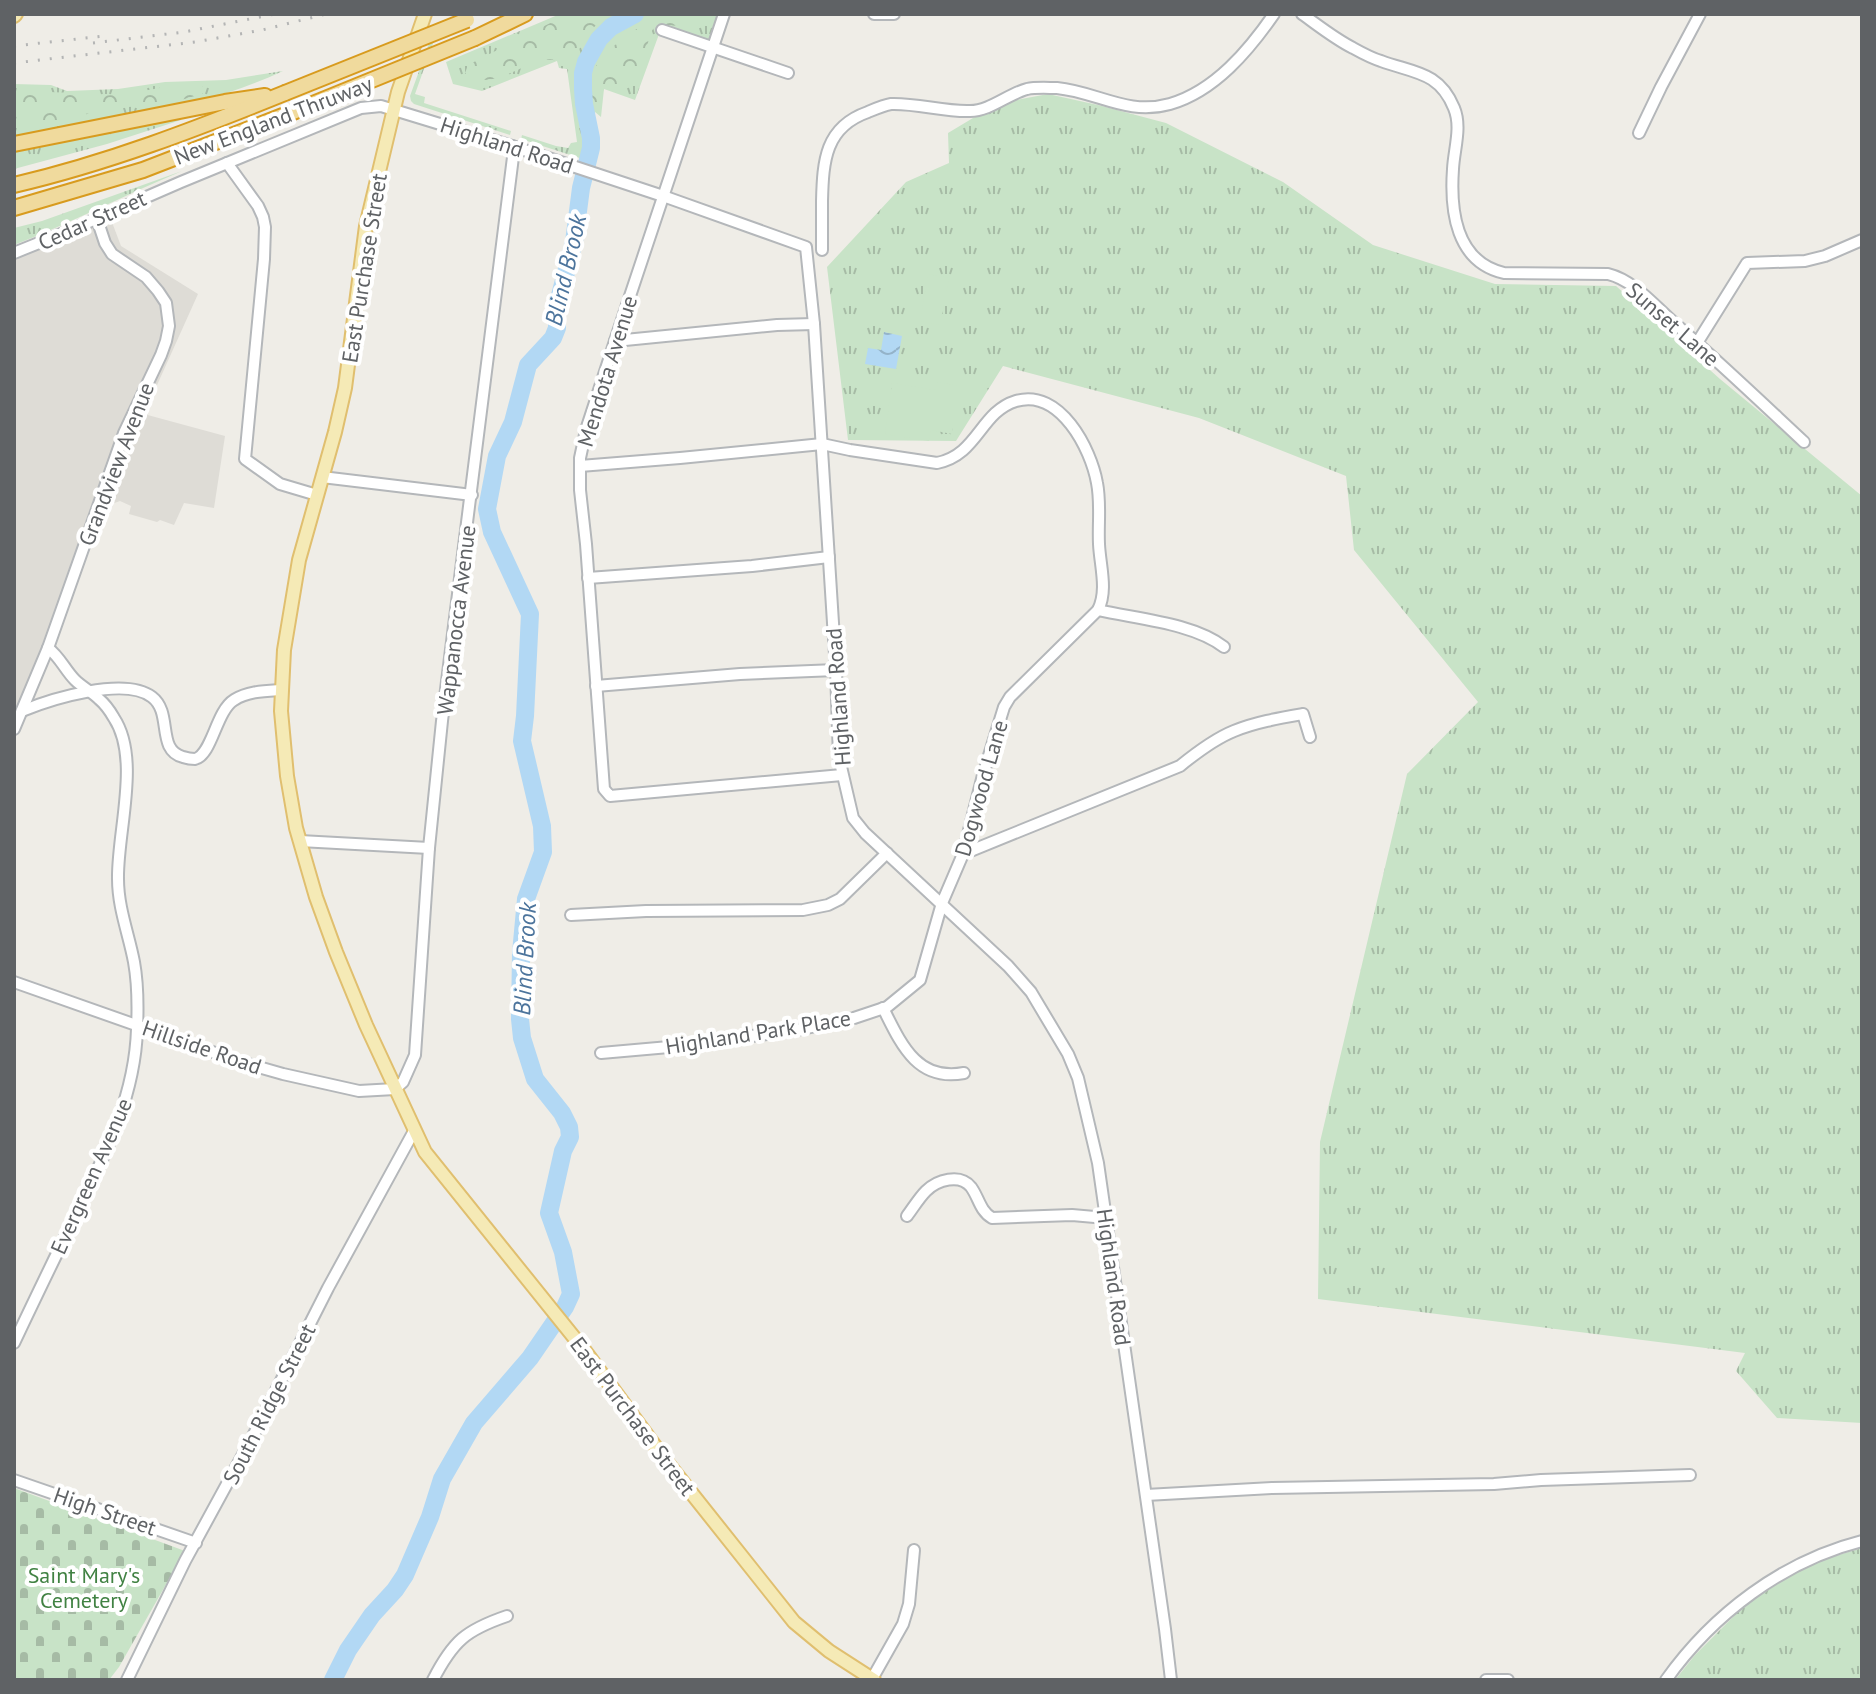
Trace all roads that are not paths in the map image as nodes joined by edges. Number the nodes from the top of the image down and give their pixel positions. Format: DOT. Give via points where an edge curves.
graph roads {
  1 [pos="425,14"];
  2 [pos="525,14"];
  3 [pos="724,14"];
  4 [pos="874,14"];
  5 [pos="894,14"];
  6 [pos="1274,14"];
  7 [pos="1302,14"];
  8 [pos="1700,14"];
  9 [pos="473,17"];
  10 [pos="662,30"];
  11 [pos="711,48"];
  12 [pos="788,73"];
  13 [pos="285,93"];
  14 [pos="394,108"];
  15 [pos="1639,133"];
  16 [pos="14,144"];
  17 [pos="512,146"];
  18 [pos="227,163"];
  19 [pos="14,185"];
  20 [pos="663,196"];
  21 [pos="14,208"];
  22 [pos="97,219"];
  23 [pos="1862,240"];
  24 [pos="822,250"];
  25 [pos="14,253"];
  26 [pos="814,324"];
  27 [pos="615,341"];
  28 [pos="1697,343"];
  29 [pos="1804,442"];
  30 [pos="822,444"];
  31 [pos="580,466"];
  32 [pos="322,477"];
  33 [pos="317,495"];
  34 [pos="472,495"];
  35 [pos="829,557"];
  36 [pos="588,578"];
  37 [pos="1098,610"];
  38 [pos="1224,647"];
  39 [pos="48,648"];
  40 [pos="836,670"];
  41 [pos="596,686"];
  42 [pos="282,690"];
  43 [pos="91,692"];
  44 [pos="22,711"];
  45 [pos="14,729"];
  46 [pos="1310,737"];
  47 [pos="842,775"];
  48 [pos="300,841"];
  49 [pos="429,848"];
  50 [pos="887,853"];
  51 [pos="963,854"];
  52 [pos="942,903"];
  53 [pos="571,915"];
  54 [pos="14,982"];
  55 [pos="883,1008"];
  56 [pos="137,1025"];
  57 [pos="601,1053"];
  58 [pos="964,1073"];
  59 [pos="395,1089"];
  60 [pos="414,1131"];
  61 [pos="907,1216"];
  62 [pos="1106,1218"];
  63 [pos="14,1343"];
  64 [pos="1690,1475"];
  65 [pos="14,1480"];
  66 [pos="1146,1495"];
  67 [pos="1862,1541"];
  68 [pos="196,1543"];
  69 [pos="914,1550"];
  70 [pos="507,1616"];
  71 [pos="130,1679"];
  72 [pos="433,1680"];
  73 [pos="873,1680"];
  74 [pos="1171,1680"];
  75 [pos="1486,1680"];
  76 [pos="1508,1680"];
  77 [pos="1666,1680"];
  1 -- 14 [label="main road, East Purchase Street"];
  2 -- 21 [label="highway, New England Thruway, bridge" via="143,170"];
  3 -- 11 [label="street, Mendota Avenue"];
  4 -- 5 [label="street"];
  6 -- 24 [label="street" via="1221,76 1170,104 1128,106 1072,90 1043,88 972,111 889,104 858,115 825,154"];
  7 -- 28 [label="street, Sunset Lane" via="1351,48 1421,72 1447,94 1457,117 1455,218 1479,263 1504,273 1615,276"];
  8 -- 15 [label="street"];
  9 -- 13 [label="highway, New England Thruway, bridge"];
  10 -- 11 [label="street"];
  11 -- 12 [label="street"];
  11 -- 20 [label="street, Mendota Avenue"];
  13 -- 16 [label="highway"];
  13 -- 19 [label="highway, New England Thruway" via="134,151"];
  14 -- 17 [label="street, Highland Road"];
  14 -- 18 [label="street, Cedar Street" via="361,108"];
  14 -- 32 [label="main road, East Purchase Street" via="366,226 341,409"];
  17 -- 20 [label="street, Highland Road"];
  17 -- 34 [label="street, Wappanocca Avenue"];
  18 -- 22 [label="street, Cedar Street"];
  18 -- 33 [label="street" via="258,206 265,227 245,459 280,484"];
  20 -- 26 [label="street, Highland Road" via="806,247"];
  20 -- 27 [label="street, Mendota Avenue"];
  22 -- 25 [label="street, Cedar Street"];
  22 -- 39 [label="street, Grandview Avenue" via="112,254 158,291 166,303 169,326 123,435"];
  23 -- 28 [label="street" via="1805,261 1747,263"];
  26 -- 27 [label="street"];
  26 -- 30 [label="street, Highland Road"];
  27 -- 31 [label="street, Mendota Avenue"];
  28 -- 29 [label="street, Sunset Lane"];
  30 -- 31 [label="street"];
  30 -- 35 [label="street, Highland Road"];
  30 -- 37 [label="street" via="937,463 963,452 988,420 1016,401 1054,407 1081,439 1098,486 1104,593"];
  31 -- 36 [label="street, Mendota Avenue"];
  32 -- 33 [label="main road, East Purchase Street"];
  32 -- 34 [label="street"];
  33 -- 42 [label="main road" via="299,560"];
  34 -- 49 [label="street, Wappanocca Avenue"];
  35 -- 36 [label="street"];
  35 -- 40 [label="street, Highland Road"];
  36 -- 41 [label="street, Mendota Avenue"];
  37 -- 38 [label="street" via="1192,631"];
  37 -- 51 [label="street, Dogwood Lane" via="1004,707"];
  39 -- 43 [label="street, Evergreen Avenue"];
  39 -- 44 [label="street, Grandview Avenue"];
  40 -- 41 [label="street"];
  40 -- 47 [label="street, Highland Road"];
  41 -- 47 [label="street, Mendota Avenue" via="604,789 612,796"];
  42 -- 43 [label="street" via="255,692 230,702 205,754 197,759 177,755 168,746 162,708 151,696 133,688"];
  42 -- 48 [label="main road" via="287,776"];
  43 -- 44 [label="street"];
  43 -- 56 [label="street, Evergreen Avenue" via="116,721 127,758 118,882 134,961"];
  44 -- 45 [label="street, Grandview Avenue"];
  46 -- 51 [label="street" via="1303,714 1234,731 1180,766"];
  47 -- 50 [label="street, Highland Road" via="853,818"];
  48 -- 49 [label="street"];
  48 -- 59 [label="main road" via="336,952"];
  49 -- 59 [label="street, Wappanocca Avenue" via="415,1055"];
  50 -- 52 [label="street, Highland Road"];
  50 -- 53 [label="street" via="840,899 803,910"];
  51 -- 52 [label="street, Dogwood Lane"];
  52 -- 55 [label="street, Highland Park Place" via="920,980"];
  52 -- 62 [label="street, Highland Road" via="1016,974 1068,1054 1098,1163"];
  54 -- 56 [label="street, Hillside Road"];
  55 -- 57 [label="street, Highland Park Place" via="797,1030"];
  55 -- 58 [label="street" via="915,1062 949,1076"];
  56 -- 59 [label="street, Hillside Road" via="283,1074 359,1091"];
  56 -- 63 [label="street, Evergreen Avenue" via="131,1081 116,1127"];
  59 -- 60 [label="main road, East Purchase Street"];
  60 -- 68 [label="street, South Ridge Street"];
  60 -- 73 [label="main road, East Purchase Street" via="436,1168 794,1622"];
  61 -- 62 [label="street" via="927,1190 949,1179 970,1185 992,1218"];
  62 -- 66 [label="street, Highland Road"];
  64 -- 66 [label="street"];
  65 -- 68 [label="street, High Street"];
  66 -- 74 [label="street, Highland Road"];
  67 -- 77 [label="street" via="1757,1589 1730,1610"];
  68 -- 71 [label="street, South Ridge Street"];
  69 -- 73 [label="street" via="903,1624"];
  70 -- 72 [label="street" via="457,1642"];
  75 -- 76 [label="street"];
}
